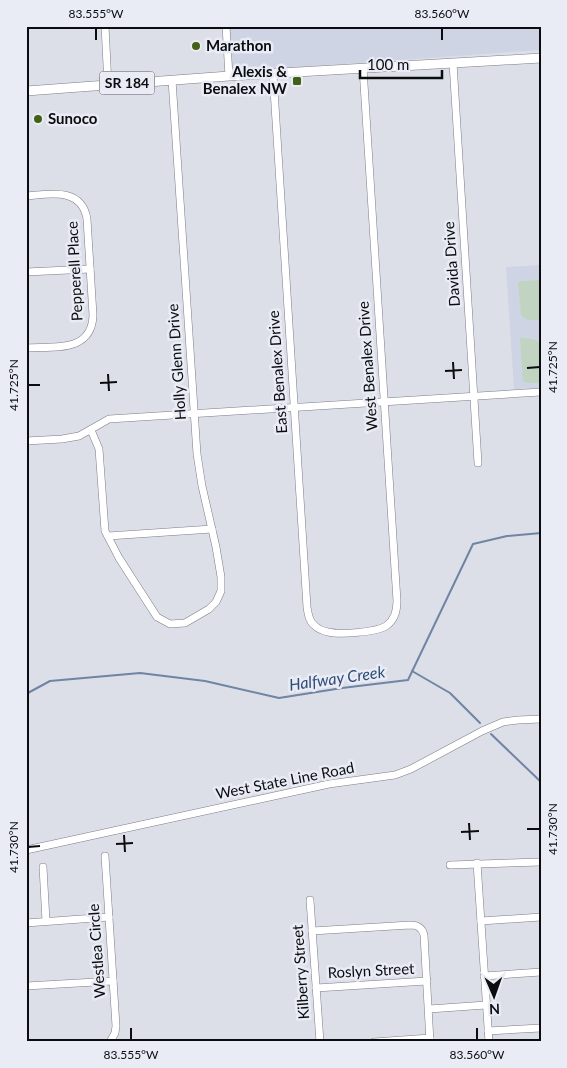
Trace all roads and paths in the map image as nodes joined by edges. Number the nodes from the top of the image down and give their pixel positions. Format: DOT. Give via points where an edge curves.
graph roads {
  1 [pos="105,26"];
  2 [pos="226,26"];
  3 [pos="541,58"];
  4 [pos="453,63"];
  5 [pos="363,68"];
  6 [pos="273,74"];
  7 [pos="229,76"];
  8 [pos="172,80"];
  9 [pos="108,85"];
  10 [pos="26,91"];
  11 [pos="26,196"];
  12 [pos="90,268"];
  13 [pos="26,272"];
  14 [pos="26,348"];
  15 [pos="541,392"];
  16 [pos="474,396"];
  17 [pos="384,402"];
  18 [pos="294,407"];
  19 [pos="194,414"];
  20 [pos="91,430"];
  21 [pos="26,441"];
  22 [pos="478,463"];
  23 [pos="212,530"];
  24 [pos="108,536"];
  25 [pos="354,632"];
  26 [pos="541,719"];
  27 [pos="26,850"];
  28 [pos="105,856"];
  29 [pos="541,862"];
  30 [pos="477,863"];
  31 [pos="450,865"];
  32 [pos="43,867"];
  33 [pos="310,900"];
  34 [pos="109,917"];
  35 [pos="541,917"];
  36 [pos="46,921"];
  37 [pos="481,921"];
  38 [pos="26,923"];
  39 [pos="312,931"];
  40 [pos="541,972"];
  41 [pos="484,976"];
  42 [pos="112,980"];
  43 [pos="427,981"];
  44 [pos="26,986"];
  45 [pos="316,988"];
  46 [pos="486,1005"];
  47 [pos="428,1009"];
  48 [pos="541,1028"];
  49 [pos="488,1031"];
  50 [pos="430,1040"];
  51 [pos="110,1042"];
  52 [pos="320,1042"];
  53 [pos="374,1042"];
  54 [pos="489,1042"];
  1 -- 9 [label="street"];
  2 -- 7 [label="street"];
  3 -- 4 [label="main road, SR 184"];
  4 -- 5 [label="main road, SR 184"];
  4 -- 16 [label="street, Davida Drive"];
  5 -- 6 [label="main road, SR 184"];
  5 -- 17 [label="street, West Benalex Drive"];
  6 -- 7 [label="main road, SR 184"];
  6 -- 18 [label="street, East Benalex Drive"];
  7 -- 8 [label="main road, SR 184"];
  8 -- 9 [label="main road, SR 184"];
  8 -- 19 [label="street, Holly Glenn Drive"];
  9 -- 10 [label="main road, SR 184"];
  11 -- 12 [label="street, Pepperell Place" via="56,194 77,199 86,213"];
  12 -- 13 [label="street"];
  12 -- 14 [label="street, Pepperell Place" via="91,330 83,340 73,345"];
  15 -- 16 [label="street"];
  16 -- 17 [label="street"];
  16 -- 22 [label="street, Davida Drive"];
  17 -- 18 [label="street"];
  17 -- 25 [label="street, West Benalex Drive" via="397,609 386,626"];
  18 -- 19 [label="street"];
  18 -- 25 [label="street, East Benalex Drive" via="309,614 315,626 326,632"];
  19 -- 20 [label="street" via="109,419"];
  19 -- 23 [label="street, Holly Glenn Drive" via="198,468"];
  20 -- 21 [label="street" via="62,439"];
  20 -- 24 [label="street" via="99,449"];
  23 -- 24 [label="street"];
  23 -- 24 [label="street, Holly Glenn Drive" via="221,577 216,602 185,623 170,624 157,617"];
  26 -- 27 [label="street, West State Line Road" via="503,722 395,775 329,784"];
  28 -- 34 [label="street, Westlea Circle"];
  29 -- 30 [label="street"];
  30 -- 31 [label="street"];
  30 -- 37 [label="street"];
  32 -- 36 [label="street"];
  33 -- 39 [label="street, Kilberry Street"];
  34 -- 36 [label="street"];
  34 -- 42 [label="street, Westlea Circle"];
  35 -- 37 [label="street"];
  36 -- 38 [label="street"];
  37 -- 41 [label="street"];
  39 -- 43 [label="street" via="419,927 424,935"];
  39 -- 45 [label="street, Kilberry Street"];
  40 -- 41 [label="street"];
  41 -- 46 [label="street"];
  42 -- 44 [label="street"];
  42 -- 51 [label="street, Westlea Circle" via="116,1026"];
  43 -- 45 [label="street, Roslyn Street"];
  43 -- 47 [label="street"];
  45 -- 52 [label="street, Kilberry Street"];
  46 -- 47 [label="street"];
  46 -- 49 [label="street"];
  47 -- 50 [label="street"];
  48 -- 49 [label="street"];
  49 -- 54 [label="street"];
  50 -- 53 [label="street"];
}
